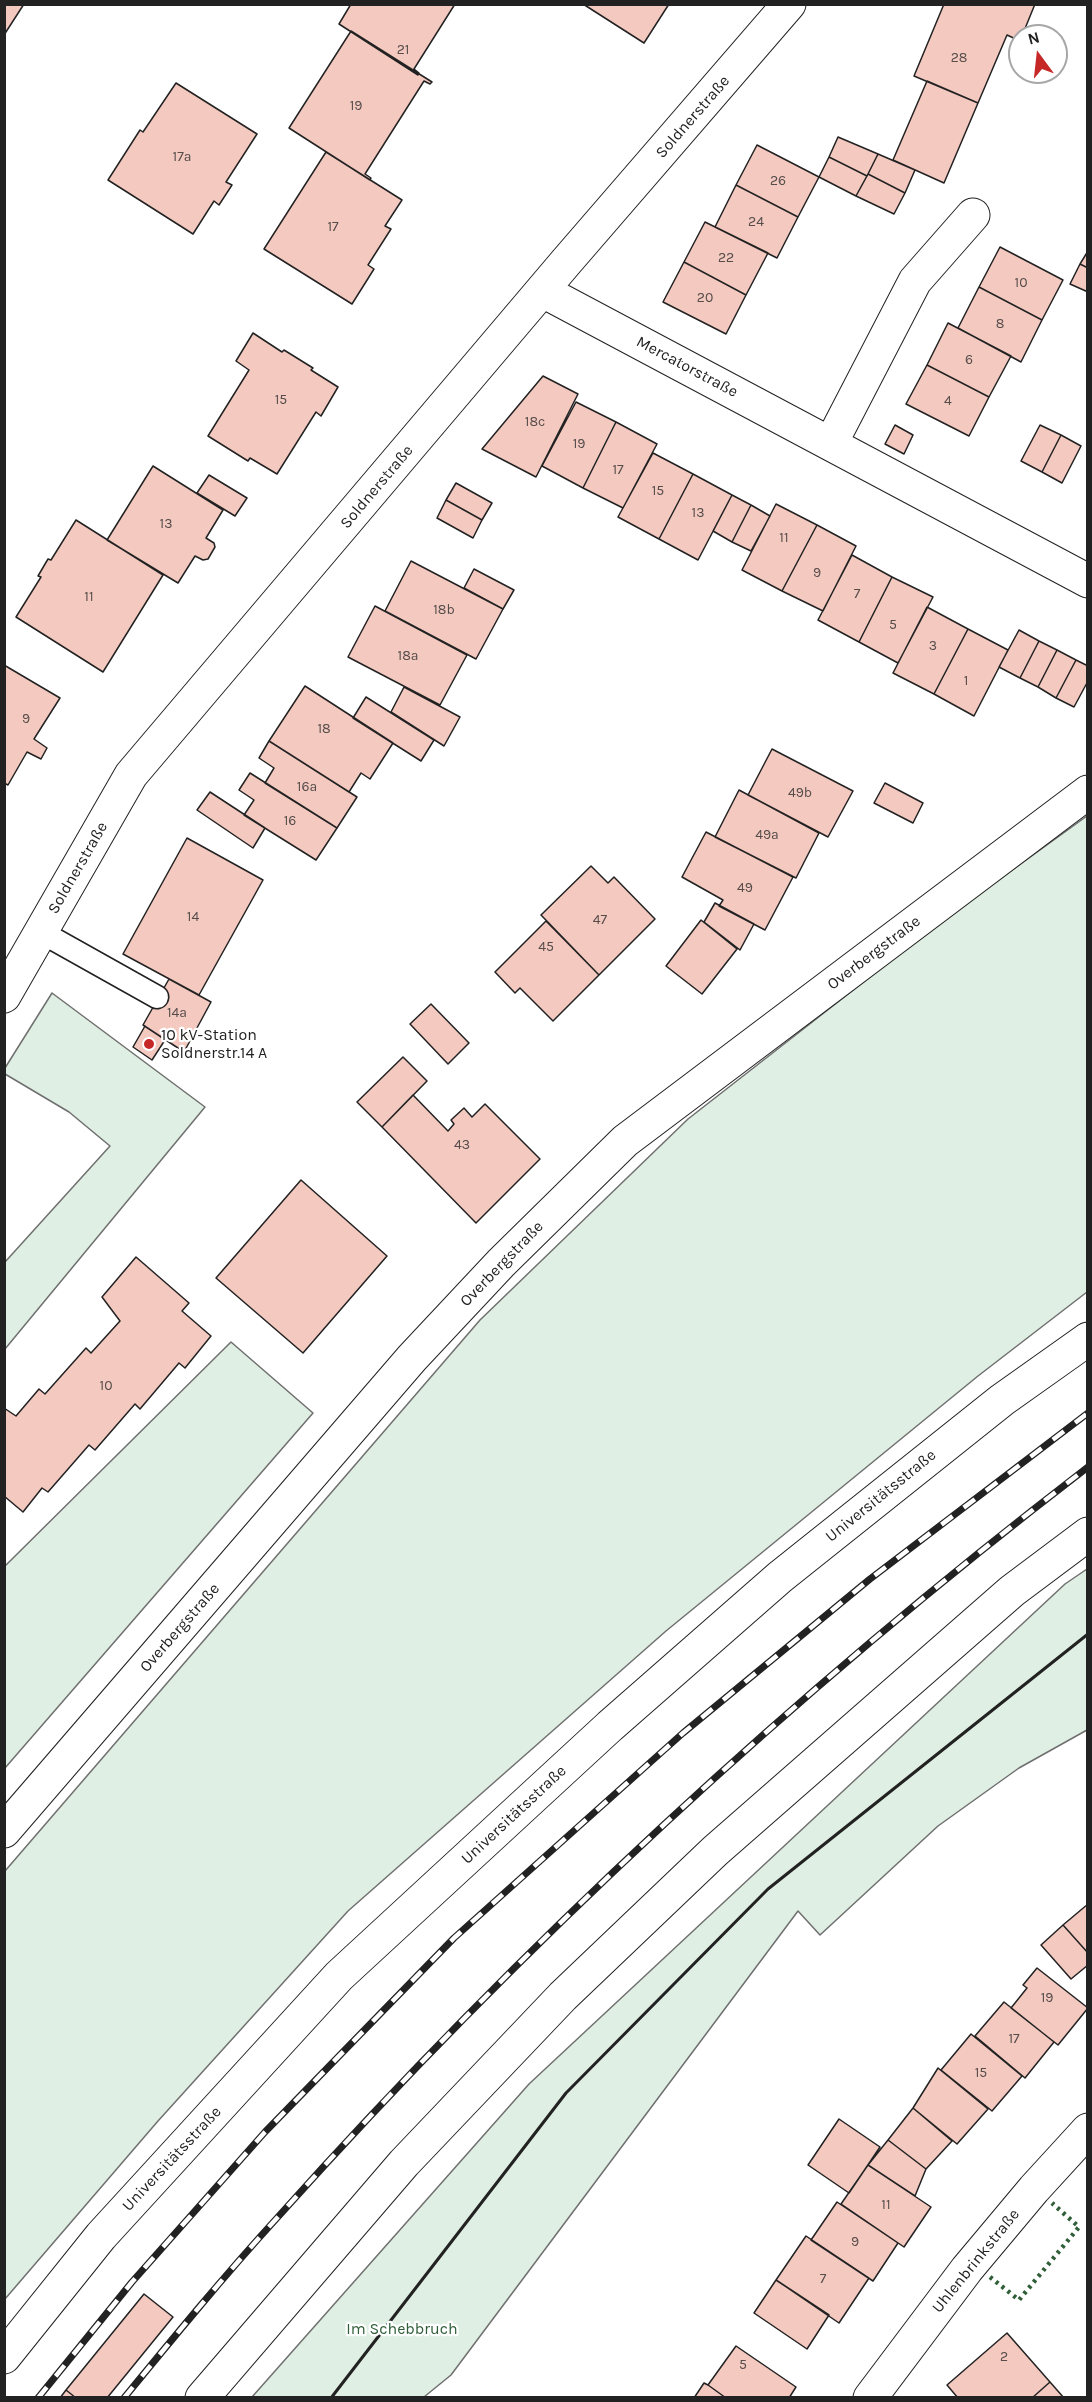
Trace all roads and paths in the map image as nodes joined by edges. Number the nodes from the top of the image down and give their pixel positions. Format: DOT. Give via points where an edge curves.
graph roads {
  1 [pos="789,4"];
  2 [pos="973,215"];
  3 [pos="543,291"];
  4 [pos="831,443"];
  5 [pos="1088,581"];
  6 [pos="1088,792"];
  7 [pos="41,932"];
  8 [pos="4,996"];
  9 [pos="157,998"];
  10 [pos="1088,1339"];
  11 [pos="1088,1534"];
  12 [pos="4,1831"];
  13 [pos="1088,2130"];
  14 [pos="4,2357"];
  15 [pos="202,2397"];
  16 [pos="870,2397"];
  1 -- 3 [label="main road, Soldnerstraße"];
  2 -- 4 [label="main road" via="915,281"];
  3 -- 4 [label="main road, Mercatorstraße"];
  3 -- 7 [label="main road, Soldnerstraße" via="131,776"];
  4 -- 5 [label="main road, Mercatorstraße"];
  6 -- 12 [label="main road, Overbergstraße" via="625,1141 501,1263 412,1358"];
  7 -- 8 [label="main road, Soldnerstraße"];
  7 -- 9 [label="lane"];
  10 -- 14 [label="main road, Universitätsstraße" via="1002,1400 780,1577 610,1726 339,1976 101,2236"];
  11 -- 15 [label="main road" via="1012,1591 733,1835 564,1996 404,2163"];
  13 -- 16 [label="main road, Uhlenbrinkstraße" via="968,2269"];
}
